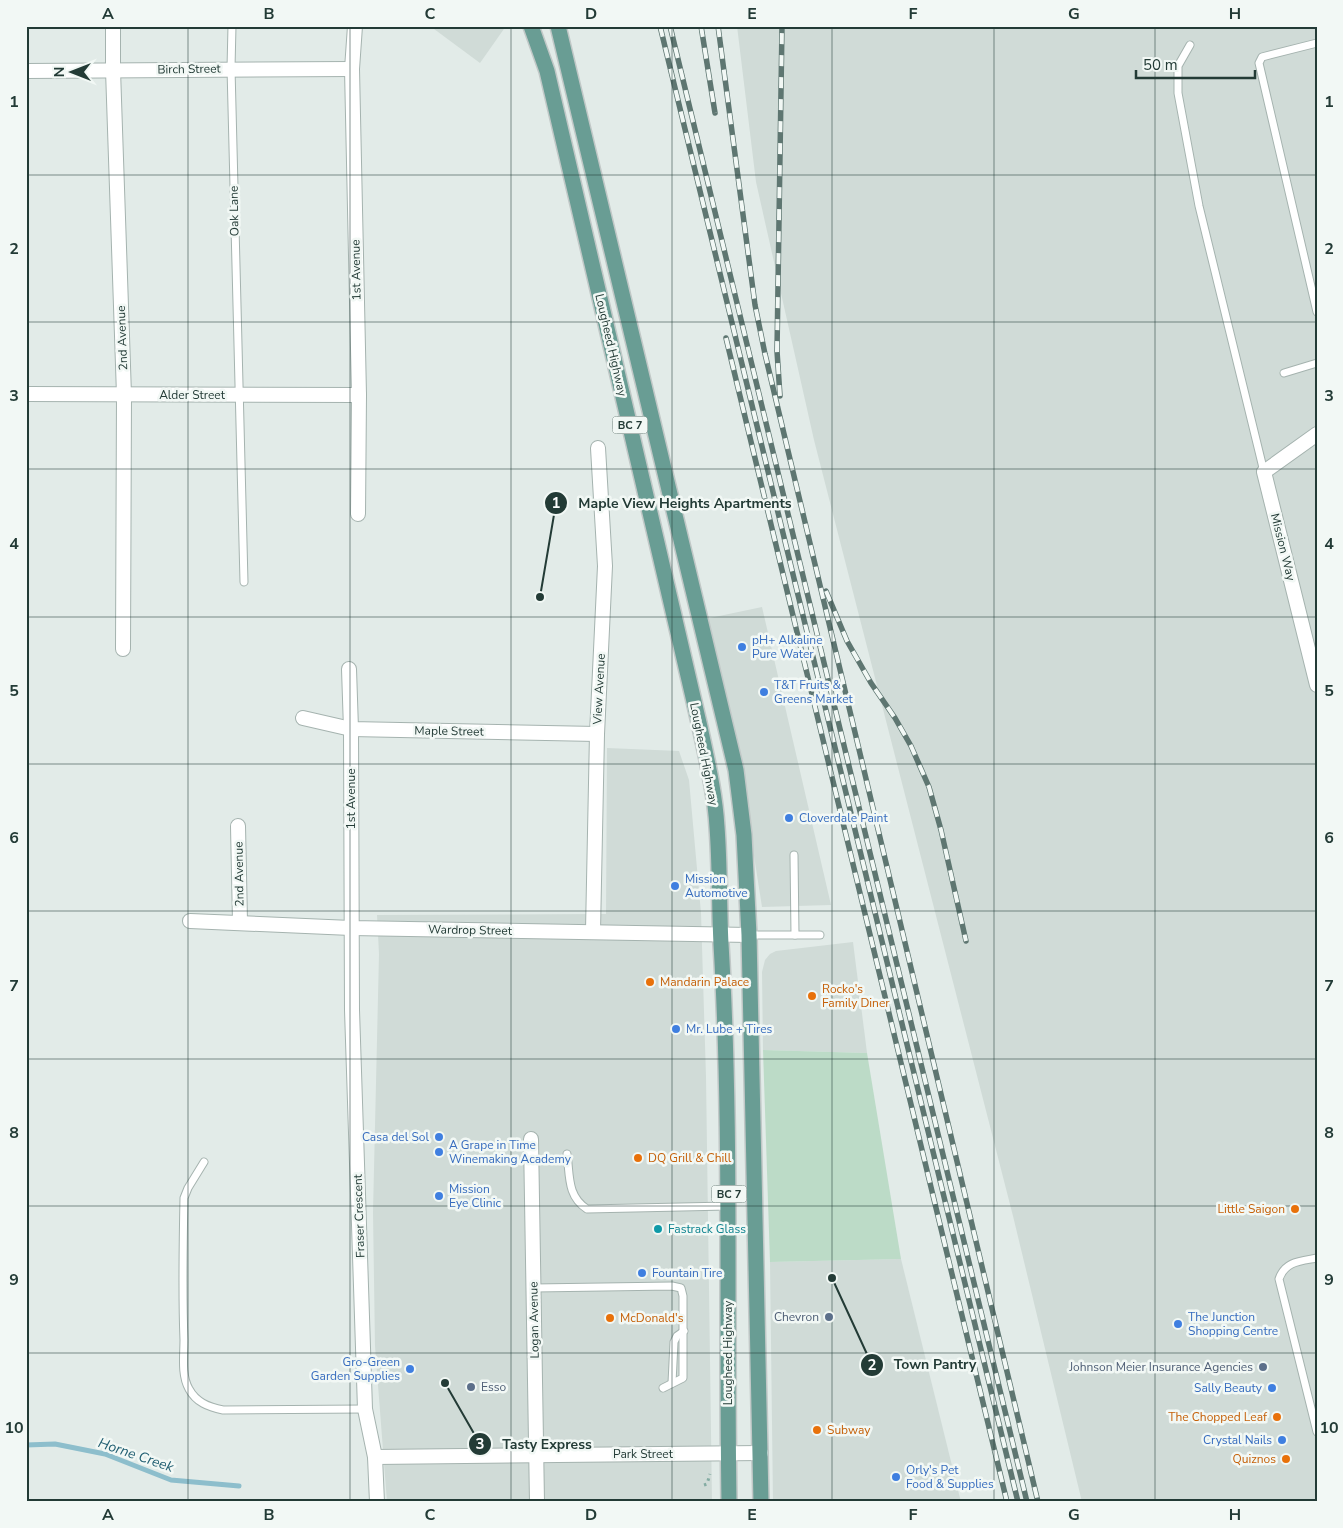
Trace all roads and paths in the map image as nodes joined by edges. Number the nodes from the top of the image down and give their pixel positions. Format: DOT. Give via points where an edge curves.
graph roads {
  1 [pos="113,26"];
  2 [pos="232,26"];
  3 [pos="355,26"];
  4 [pos="531,26"];
  5 [pos="558,26"];
  6 [pos="1317,43"];
  7 [pos="1190,45"];
  8 [pos="231,68"];
  9 [pos="352,69"];
  10 [pos="113,70"];
  11 [pos="26,71"];
  12 [pos="1317,312"];
  13 [pos="1317,363"];
  14 [pos="1284,373"];
  15 [pos="26,394"];
  16 [pos="124,395"];
  17 [pos="238,395"];
  18 [pos="359,395"];
  19 [pos="1317,434"];
  20 [pos="598,448"];
  21 [pos="1264,472"];
  22 [pos="358,514"];
  23 [pos="244,582"];
  24 [pos="123,649"];
  25 [pos="349,669"];
  26 [pos="1317,685"];
  27 [pos="304,718"];
  28 [pos="351,729"];
  29 [pos="596,734"];
  30 [pos="238,826"];
  31 [pos="794,855"];
  32 [pos="190,921"];
  33 [pos="240,922"];
  34 [pos="351,928"];
  35 [pos="593,931"];
  36 [pos="721,935"];
  37 [pos="749,935"];
  38 [pos="795,935"];
  39 [pos="820,935"];
  40 [pos="531,1139"];
  41 [pos="567,1154"];
  42 [pos="204,1162"];
  43 [pos="729,1206"];
  44 [pos="1317,1258"];
  45 [pos="534,1288"];
  46 [pos="663,1388"];
  47 [pos="365,1408"];
  48 [pos="1317,1432"];
  49 [pos="728,1453"];
  50 [pos="761,1453"];
  51 [pos="537,1455"];
  52 [pos="376,1458"];
  53 [pos="710,1474"];
  54 [pos="704,1485"];
  55 [pos="377,1502"];
  56 [pos="537,1502"];
  57 [pos="729,1502"];
  58 [pos="761,1502"];
  1 -- 10 [label="street, 2nd Avenue"];
  2 -- 8 [label="lane, Oak Lane"];
  3 -- 9 [label="street, 1st Avenue"];
  4 -- 36 [label="main road, Lougheed Highway / BC 7" via="547,71 700,727 717,826"];
  5 -- 37 [label="main road, Lougheed Highway / BC 7" via="736,770 744,835"];
  6 -- 12 [label="lane" via="1262,57 1259,63"];
  7 -- 21 [label="lane" via="1178,66 1178,93 1199,206"];
  8 -- 9 [label="street, Birch Street"];
  8 -- 10 [label="street, Birch Street"];
  8 -- 17 [label="lane, Oak Lane"];
  9 -- 18 [label="street, 1st Avenue"];
  10 -- 11 [label="street, Birch Street"];
  10 -- 16 [label="street, 2nd Avenue"];
  13 -- 14 [label="lane"];
  15 -- 16 [label="street, Alder Street"];
  16 -- 17 [label="street, Alder Street"];
  16 -- 24 [label="street, 2nd Avenue"];
  17 -- 18 [label="street, Alder Street"];
  17 -- 23 [label="lane, Oak Lane"];
  18 -- 22 [label="street, 1st Avenue"];
  19 -- 21 [label="street"];
  20 -- 29 [label="street, View Avenue" via="605,566"];
  21 -- 26 [label="street, Mission Way"];
  25 -- 28 [label="street, 1st Avenue"];
  27 -- 28 [label="street, Maple Street"];
  28 -- 29 [label="street, Maple Street"];
  28 -- 34 [label="street, 1st Avenue"];
  29 -- 35 [label="street, View Avenue"];
  30 -- 33 [label="street, 2nd Avenue"];
  31 -- 38 [label="lane"];
  32 -- 33 [label="street, Wardrop Street"];
  33 -- 34 [label="street, Wardrop Street"];
  34 -- 35 [label="street, Wardrop Street"];
  34 -- 47 [label="street, Fraser Crescent"];
  35 -- 36 [label="street, Wardrop Street"];
  36 -- 37 [label="street, Wardrop Street"];
  36 -- 43 [label="main road, Lougheed Highway / BC 7"];
  37 -- 38 [label="lane"];
  37 -- 50 [label="main road, Lougheed Highway / BC 7"];
  38 -- 39 [label="lane"];
  40 -- 45 [label="street, Logan Avenue"];
  41 -- 43 [label="lane" via="573,1195 587,1209"];
  42 -- 47 [label="lane" via="184,1198 183,1308 188,1388 196,1400 210,1408 223,1410"];
  43 -- 49 [label="main road, Lougheed Highway / BC 7"];
  44 -- 48 [label="lane" via="1291,1264 1282,1270 1279,1279"];
  45 -- 46 [label="lane" via="681,1288 683,1378"];
  45 -- 51 [label="street, Logan Avenue"];
  47 -- 52 [label="street, Fraser Crescent"];
  49 -- 50 [label="street, Park Street"];
  49 -- 51 [label="street, Park Street"];
  49 -- 57 [label="main road, Lougheed Highway / BC 7"];
  50 -- 58 [label="main road, Lougheed Highway / BC 7"];
  51 -- 52 [label="street, Park Street"];
  51 -- 56 [label="street, Logan Avenue"];
  52 -- 55 [label="street, Fraser Crescent"];
  53 -- 54 [label="path"];
}
